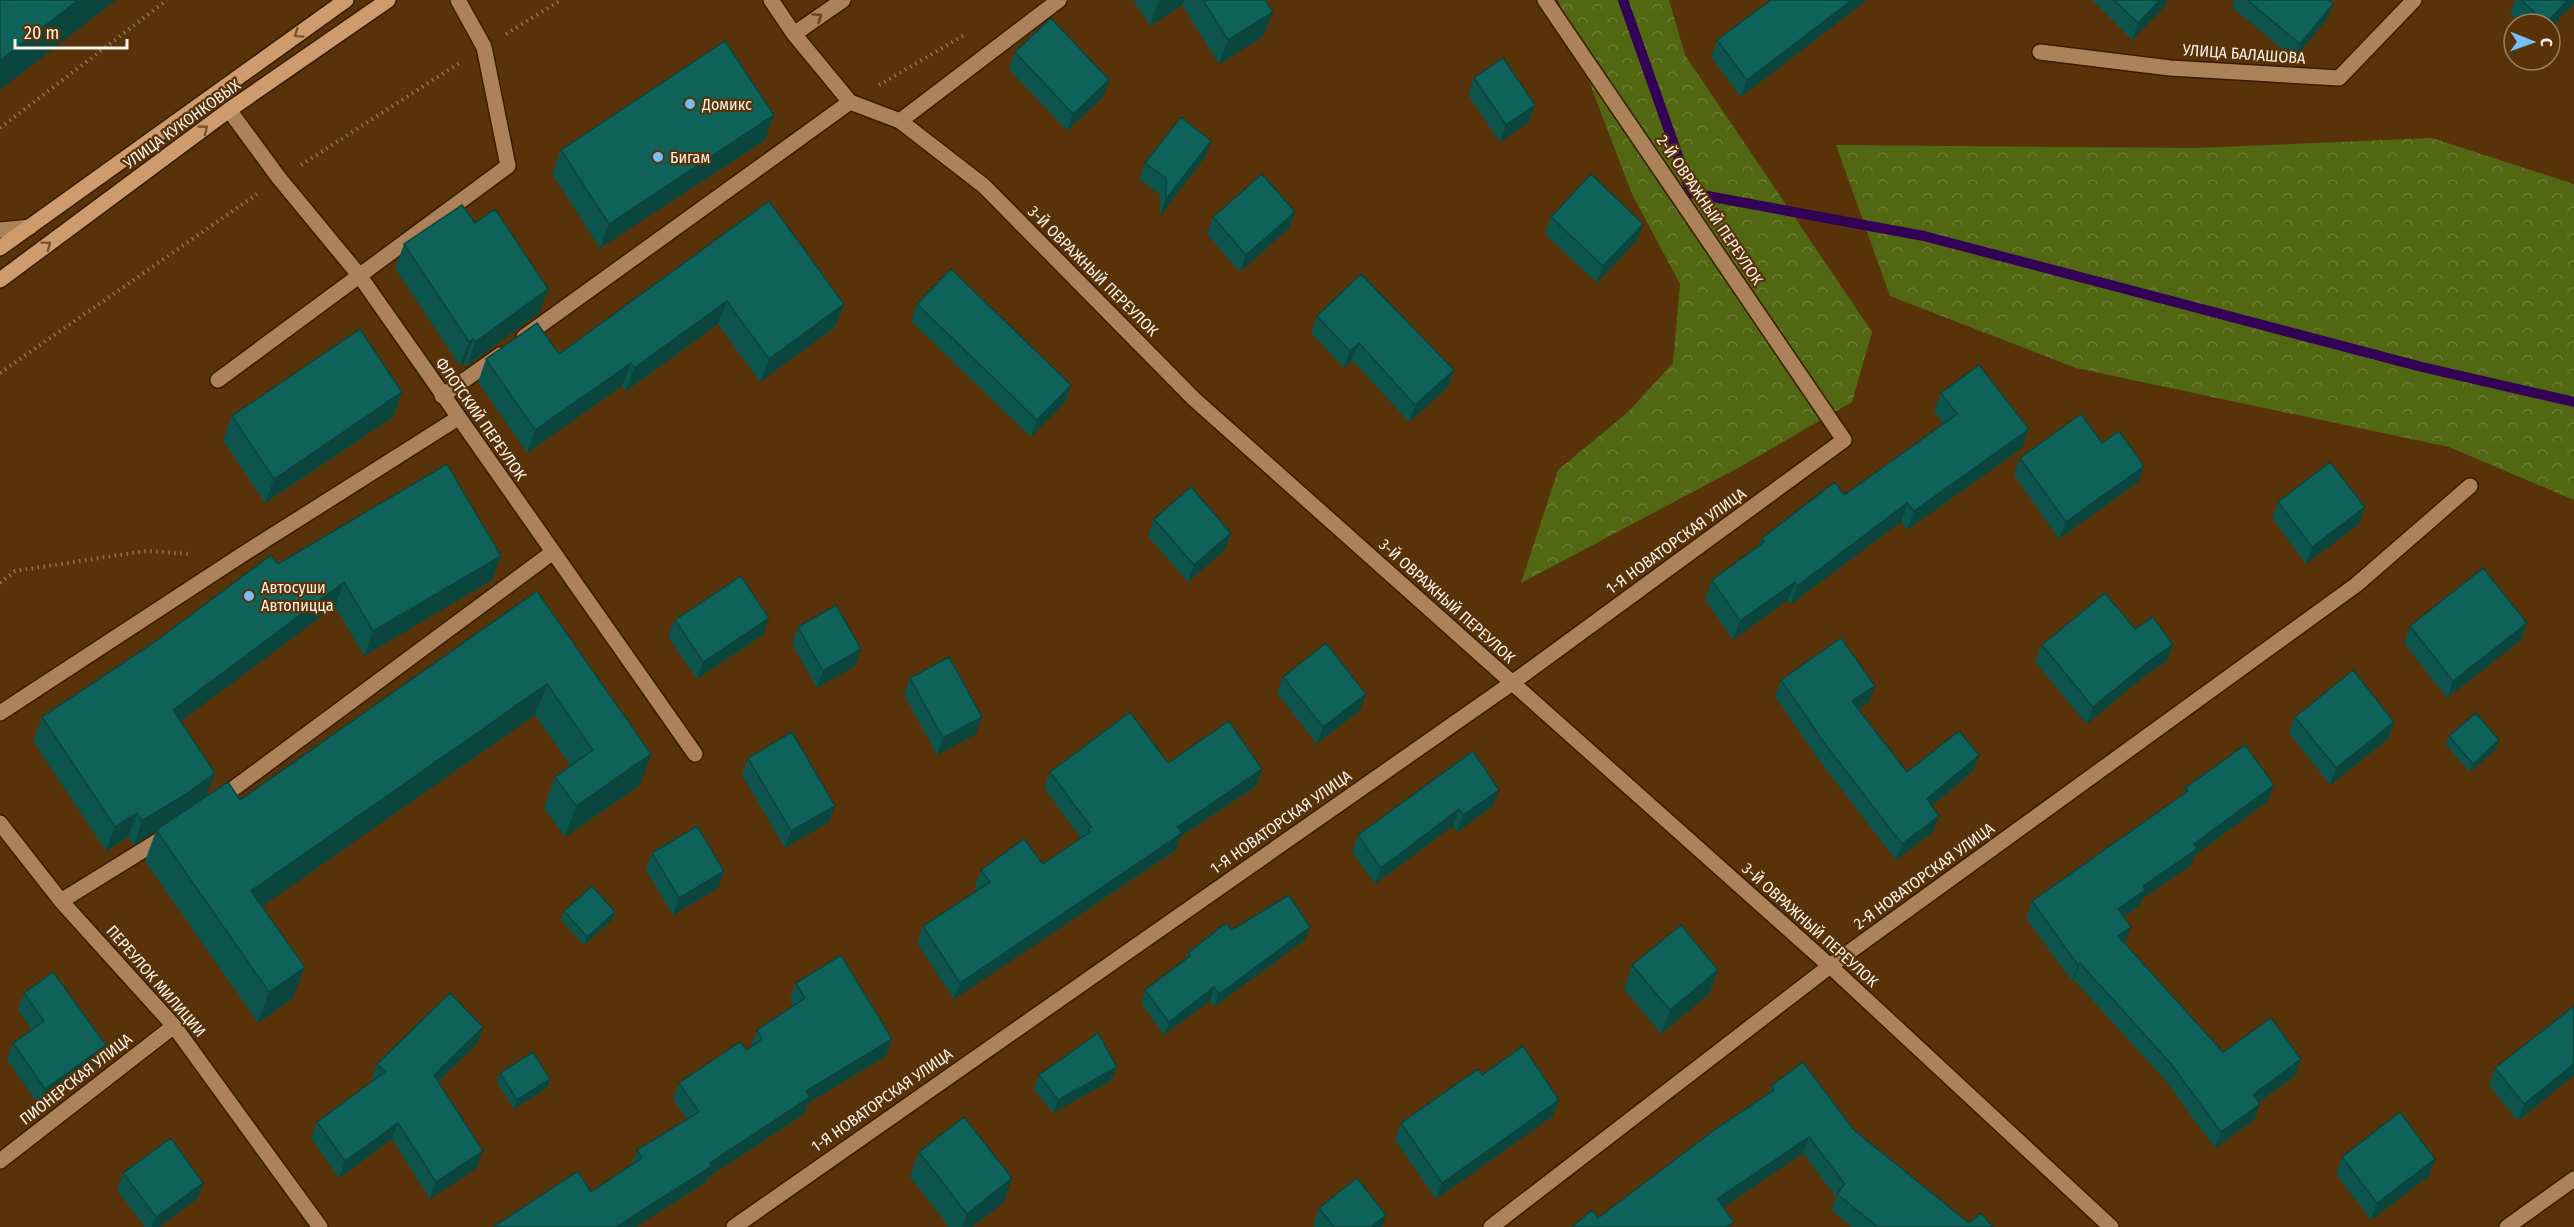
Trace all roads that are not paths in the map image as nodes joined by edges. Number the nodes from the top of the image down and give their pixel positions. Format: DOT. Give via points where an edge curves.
graph roads {
  1 [pos="346,0"];
  2 [pos="388,0"];
  3 [pos="458,0"];
  4 [pos="771,0"];
  5 [pos="843,0"];
  6 [pos="1059,0"];
  7 [pos="1545,0"];
  8 [pos="2414,0"];
  9 [pos="794,34"];
  10 [pos="2040,52"];
  11 [pos="850,102"];
  12 [pos="229,110"];
  13 [pos="900,121"];
  14 [pos="30,227"];
  15 [pos="0,230"];
  16 [pos="0,248"];
  17 [pos="358,275"];
  18 [pos="0,280"];
  19 [pos="218,380"];
  20 [pos="442,396"];
  21 [pos="458,418"];
  22 [pos="1844,441"];
  23 [pos="2470,486"];
  24 [pos="553,552"];
  25 [pos="1512,683"];
  26 [pos="0,713"];
  27 [pos="694,754"];
  28 [pos="202,812"];
  29 [pos="0,823"];
  30 [pos="183,826"];
  31 [pos="61,901"];
  32 [pos="1830,966"];
  33 [pos="174,1026"];
  34 [pos="0,1161"];
  35 [pos="2574,1179"];
  36 [pos="320,1227"];
  37 [pos="734,1227"];
  38 [pos="1491,1227"];
  39 [pos="2111,1227"];
  40 [pos="2507,1227"];
  1 -- 14 [label="main road, УЛИЦА КУКОНКОВЫХ, one-way"];
  2 -- 12 [label="main road, УЛИЦА КУКОНКОВЫХ"];
  3 -- 17 [label="street" via="484,47 508,166"];
  4 -- 9 [label="street, 3-Й ОВРАЖНЫЙ ПЕРЕУЛОК"];
  9 -- 5 [label="street, one-way"];
  6 -- 13 [label="street"];
  7 -- 22 [label="street, 2-Й ОВРАЖНЫЙ ПЕРЕУЛОК"];
  8 -- 10 [label="street, УЛИЦА БАЛАШОВА" via="2339,78 2170,68"];
  9 -- 11 [label="street, 3-Й ОВРАЖНЫЙ ПЕРЕУЛОК"];
  11 -- 13 [label="street, 3-Й ОВРАЖНЫЙ ПЕРЕУЛОК"];
  11 -- 20 [label="street"];
  12 -- 17 [label="street, ФЛОТСКИЙ ПЕРЕУЛОК"];
  18 -- 12 [label="main road, УЛИЦА КУКОНКОВЫХ, one-way"];
  13 -- 25 [label="street, 3-Й ОВРАЖНЫЙ ПЕРЕУЛОК" via="984,186 1194,399"];
  14 -- 15 [label="street"];
  14 -- 16 [label="main road, УЛИЦА КУКОНКОВЫХ"];
  17 -- 19 [label="street"];
  17 -- 20 [label="street, ФЛОТСКИЙ ПЕРЕУЛОК"];
  20 -- 21 [label="street, ФЛОТСКИЙ ПЕРЕУЛОК"];
  21 -- 24 [label="street, ФЛОТСКИЙ ПЕРЕУЛОК"];
  21 -- 26 [label="street"];
  22 -- 25 [label="street, 1-Я НОВАТОРСКАЯ УЛИЦА"];
  23 -- 32 [label="street, 2-Я НОВАТОРСКАЯ УЛИЦА" via="2356,585"];
  24 -- 27 [label="street, ФЛОТСКИЙ ПЕРЕУЛОК"];
  24 -- 28 [label="street"];
  25 -- 32 [label="street, 3-Й ОВРАЖНЫЙ ПЕРЕУЛОК"];
  25 -- 37 [label="street, 1-Я НОВАТОРСКАЯ УЛИЦА"];
  29 -- 31 [label="street, ПЕРЕУЛОК МИЛИЦИИ"];
  30 -- 31 [label="street"];
  31 -- 33 [label="street, ПЕРЕУЛОК МИЛИЦИИ"];
  32 -- 38 [label="street, 2-Я НОВАТОРСКАЯ УЛИЦА"];
  32 -- 39 [label="street, 3-Й ОВРАЖНЫЙ ПЕРЕУЛОК"];
  33 -- 34 [label="street, ПИОНЕРСКАЯ УЛИЦА"];
  33 -- 36 [label="street, ПЕРЕУЛОК МИЛИЦИИ"];
  35 -- 40 [label="street"];
}
